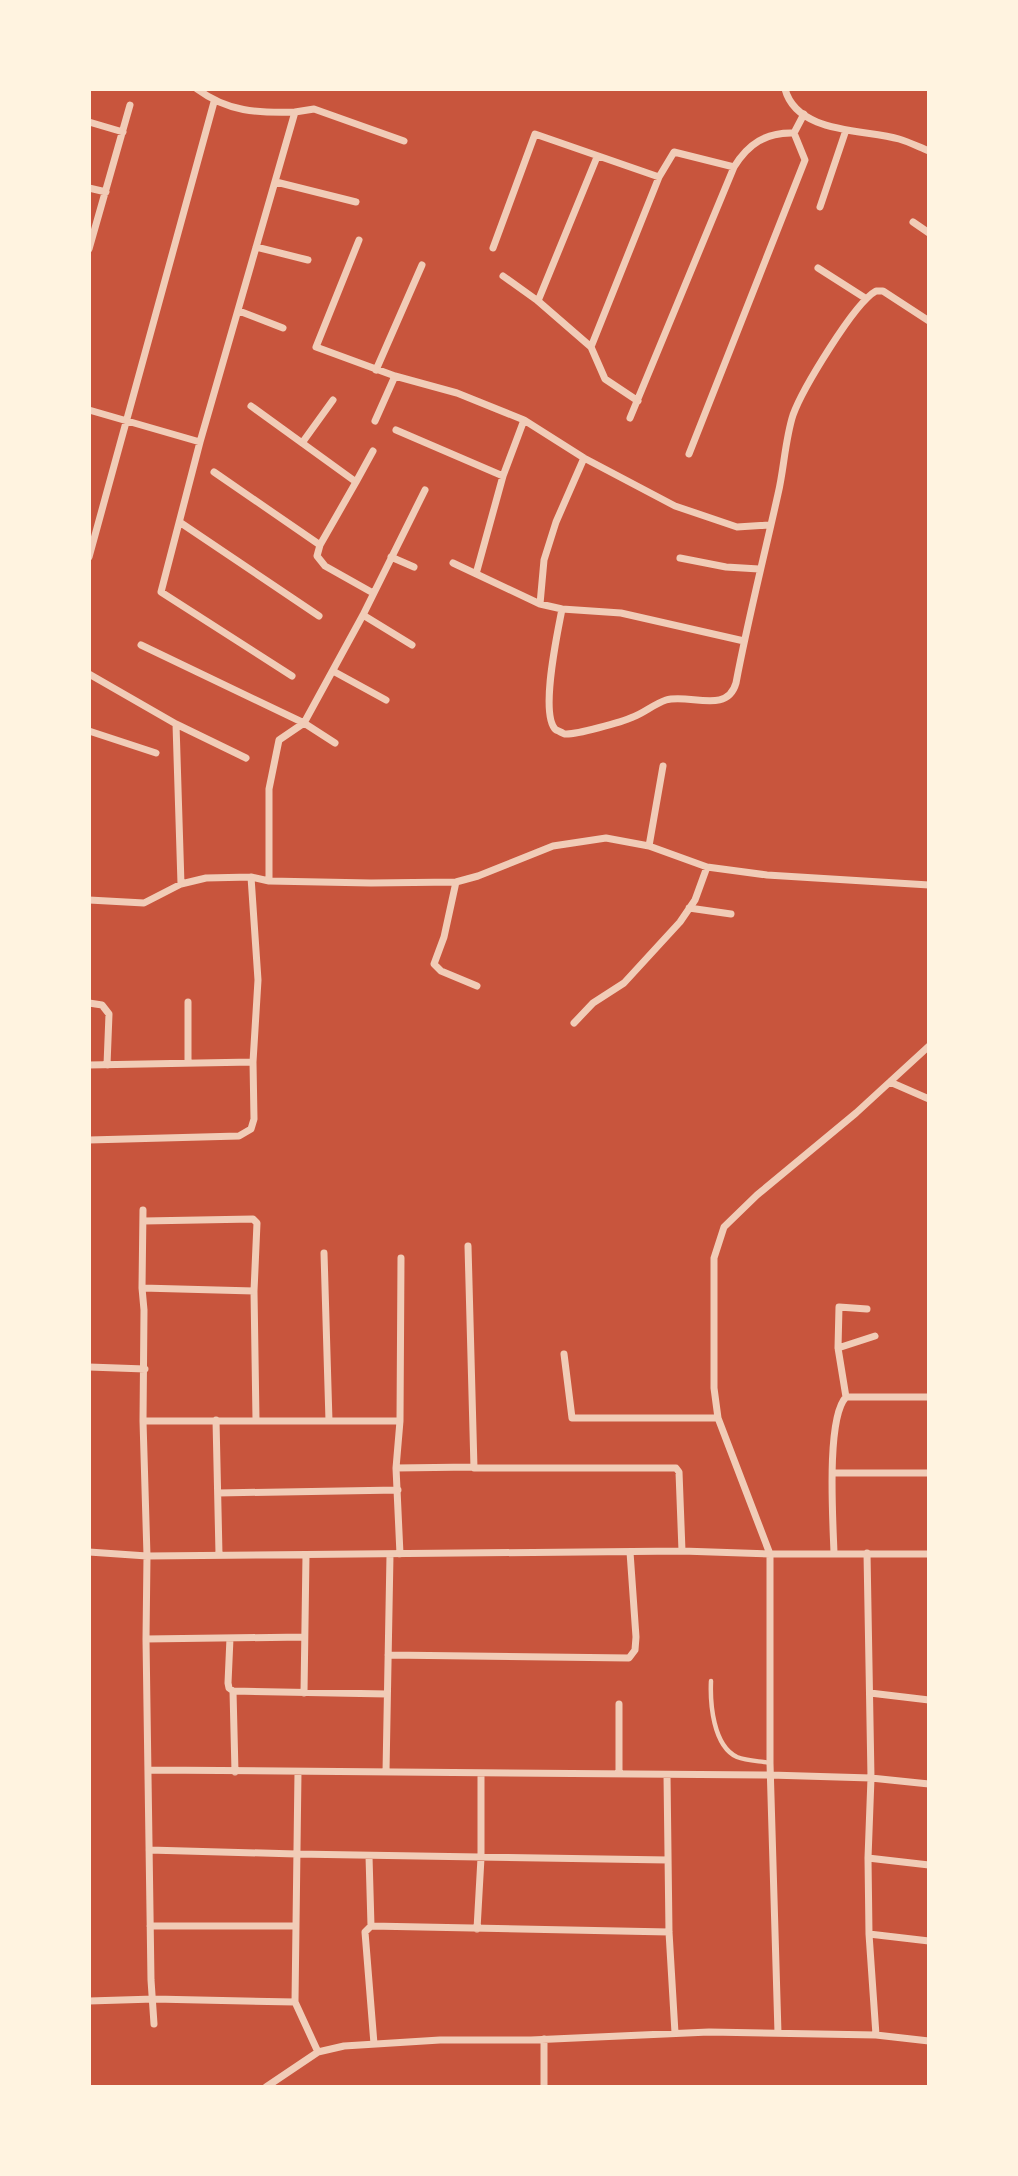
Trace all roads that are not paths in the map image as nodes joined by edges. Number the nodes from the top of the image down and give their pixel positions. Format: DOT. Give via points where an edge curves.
graph roads {
  1 [pos="197,89"];
  2 [pos="785,89"];
  3 [pos="214,102"];
  4 [pos="130,105"];
  5 [pos="295,112"];
  6 [pos="804,114"];
  7 [pos="89,121"];
  8 [pos="846,130"];
  9 [pos="123,132"];
  10 [pos="794,133"];
  11 [pos="404,141"];
  12 [pos="929,151"];
  13 [pos="597,157"];
  14 [pos="734,167"];
  15 [pos="659,177"];
  16 [pos="275,182"];
  17 [pos="89,188"];
  18 [pos="106,192"];
  19 [pos="356,202"];
  20 [pos="820,207"];
  21 [pos="913,222"];
  22 [pos="929,233"];
  23 [pos="359,240"];
  24 [pos="256,247"];
  25 [pos="492,248"];
  26 [pos="89,249"];
  27 [pos="308,260"];
  28 [pos="422,265"];
  29 [pos="818,268"];
  30 [pos="503,275"];
  31 [pos="865,298"];
  32 [pos="538,301"];
  33 [pos="239,311"];
  34 [pos="929,321"];
  35 [pos="283,328"];
  36 [pos="591,347"];
  37 [pos="376,370"];
  38 [pos="395,376"];
  39 [pos="333,400"];
  40 [pos="638,401"];
  41 [pos="251,406"];
  42 [pos="89,410"];
  43 [pos="630,418"];
  44 [pos="524,420"];
  45 [pos="126,421"];
  46 [pos="376,421"];
  47 [pos="396,430"];
  48 [pos="200,442"];
  49 [pos="302,443"];
  50 [pos="373,451"];
  51 [pos="689,454"];
  52 [pos="584,458"];
  53 [pos="214,472"];
  54 [pos="503,476"];
  55 [pos="356,482"];
  56 [pos="425,490"];
  57 [pos="181,523"];
  58 [pos="769,525"];
  59 [pos="320,545"];
  60 [pos="89,557"];
  61 [pos="391,557"];
  62 [pos="680,558"];
  63 [pos="453,563"];
  64 [pos="414,567"];
  65 [pos="759,569"];
  66 [pos="476,573"];
  67 [pos="373,593"];
  68 [pos="540,604"];
  69 [pos="562,609"];
  70 [pos="363,615"];
  71 [pos="318,616"];
  72 [pos="744,641"];
  73 [pos="141,645"];
  74 [pos="412,645"];
  75 [pos="333,671"];
  76 [pos="89,674"];
  77 [pos="292,676"];
  78 [pos="386,700"];
  79 [pos="304,723"];
  80 [pos="176,724"];
  81 [pos="89,730"];
  82 [pos="335,743"];
  83 [pos="156,753"];
  84 [pos="246,758"];
  85 [pos="663,766"];
  86 [pos="649,846"];
  87 [pos="707,867"];
  88 [pos="251,877"];
  89 [pos="268,881"];
  90 [pos="456,882"];
  91 [pos="181,884"];
  92 [pos="929,885"];
  93 [pos="89,900"];
  94 [pos="689,908"];
  95 [pos="731,914"];
  96 [pos="477,986"];
  97 [pos="188,1002"];
  98 [pos="89,1003"];
  99 [pos="574,1023"];
  100 [pos="929,1046"];
  101 [pos="253,1062"];
  102 [pos="188,1063"];
  103 [pos="89,1065"];
  104 [pos="107,1065"];
  105 [pos="890,1082"];
  106 [pos="929,1099"];
  107 [pos="89,1140"];
  108 [pos="144,1210"];
  109 [pos="144,1221"];
  110 [pos="468,1246"];
  111 [pos="324,1253"];
  112 [pos="401,1258"];
  113 [pos="142,1288"];
  114 [pos="254,1291"];
  115 [pos="867,1309"];
  116 [pos="875,1336"];
  117 [pos="838,1348"];
  118 [pos="564,1354"];
  119 [pos="89,1367"];
  120 [pos="145,1369"];
  121 [pos="846,1397"];
  122 [pos="929,1397"];
  123 [pos="718,1418"];
  124 [pos="143,1420"];
  125 [pos="216,1420"];
  126 [pos="256,1420"];
  127 [pos="329,1421"];
  128 [pos="400,1421"];
  129 [pos="473,1467"];
  130 [pos="396,1468"];
  131 [pos="833,1473"];
  132 [pos="929,1473"];
  133 [pos="398,1490"];
  134 [pos="218,1493"];
  135 [pos="682,1551"];
  136 [pos="89,1552"];
  137 [pos="630,1552"];
  138 [pos="400,1553"];
  139 [pos="834,1553"];
  140 [pos="867,1553"];
  141 [pos="770,1554"];
  142 [pos="929,1554"];
  143 [pos="219,1555"];
  144 [pos="306,1555"];
  145 [pos="390,1555"];
  146 [pos="147,1556"];
  147 [pos="304,1637"];
  148 [pos="230,1638"];
  149 [pos="146,1639"];
  150 [pos="388,1656"];
  151 [pos="711,1682"];
  152 [pos="233,1690"];
  153 [pos="304,1693"];
  154 [pos="870,1693"];
  155 [pos="387,1694"];
  156 [pos="929,1700"];
  157 [pos="619,1704"];
  158 [pos="770,1763"];
  159 [pos="149,1770"];
  160 [pos="235,1772"];
  161 [pos="298,1772"];
  162 [pos="386,1772"];
  163 [pos="481,1773"];
  164 [pos="619,1774"];
  165 [pos="667,1775"];
  166 [pos="770,1776"];
  167 [pos="871,1777"];
  168 [pos="929,1784"];
  169 [pos="149,1850"];
  170 [pos="296,1854"];
  171 [pos="369,1856"];
  172 [pos="481,1858"];
  173 [pos="868,1858"];
  174 [pos="668,1860"];
  175 [pos="929,1865"];
  176 [pos="150,1926"];
  177 [pos="295,1926"];
  178 [pos="371,1926"];
  179 [pos="477,1929"];
  180 [pos="669,1932"];
  181 [pos="869,1934"];
  182 [pos="929,1941"];
  183 [pos="154,1999"];
  184 [pos="89,2001"];
  185 [pos="295,2002"];
  186 [pos="154,2024"];
  187 [pos="675,2033"];
  188 [pos="778,2033"];
  189 [pos="876,2035"];
  190 [pos="544,2039"];
  191 [pos="929,2041"];
  192 [pos="374,2044"];
  193 [pos="318,2052"];
  194 [pos="266,2087"];
  195 [pos="544,2087"];
  1 -- 3 [label="street"];
  2 -- 6 [label="street" via="791,103"];
  3 -- 5 [label="street" via="256,113"];
  3 -- 45 [label="street"];
  4 -- 9 [label="street"];
  5 -- 11 [label="street" via="314,110"];
  5 -- 16 [label="street"];
  6 -- 8 [label="street"];
  6 -- 10 [label="street"];
  7 -- 9 [label="street"];
  8 -- 12 [label="street" via="899,139"];
  8 -- 20 [label="street"];
  9 -- 18 [label="street"];
  10 -- 14 [label="street" via="776,132 745,149"];
  10 -- 51 [label="street" via="805,160"];
  13 -- 15 [label="street"];
  13 -- 25 [label="street" via="536,134"];
  13 -- 32 [label="street"];
  14 -- 15 [label="street" via="674,152"];
  14 -- 40 [label="street"];
  15 -- 36 [label="street"];
  16 -- 19 [label="street"];
  16 -- 24 [label="street"];
  17 -- 18 [label="street"];
  18 -- 26 [label="street"];
  21 -- 22 [label="street"];
  23 -- 37 [label="street" via="316,347"];
  24 -- 27 [label="street"];
  24 -- 33 [label="street"];
  28 -- 37 [label="street"];
  29 -- 31 [label="street"];
  30 -- 32 [label="street"];
  31 -- 34 [label="street" via="879,290"];
  31 -- 58 [label="street" via="810,378 793,416"];
  32 -- 36 [label="street"];
  33 -- 35 [label="street"];
  33 -- 48 [label="street"];
  36 -- 40 [label="street" via="605,379"];
  37 -- 38 [label="street"];
  38 -- 44 [label="street" via="457,393"];
  38 -- 46 [label="street"];
  39 -- 49 [label="street"];
  40 -- 43 [label="street"];
  41 -- 49 [label="street"];
  42 -- 45 [label="street"];
  44 -- 52 [label="street"];
  44 -- 54 [label="street"];
  45 -- 48 [label="street"];
  45 -- 60 [label="street"];
  47 -- 54 [label="street"];
  48 -- 57 [label="street"];
  49 -- 55 [label="street"];
  50 -- 55 [label="street"];
  52 -- 58 [label="street" via="676,506 737,527"];
  52 -- 68 [label="street" via="544,560"];
  53 -- 59 [label="street"];
  54 -- 66 [label="street"];
  55 -- 59 [label="street"];
  56 -- 61 [label="street"];
  57 -- 71 [label="street"];
  57 -- 77 [label="street" via="161,592"];
  58 -- 65 [label="street"];
  59 -- 67 [label="street" via="317,556 325,566"];
  61 -- 64 [label="street"];
  61 -- 67 [label="street"];
  62 -- 65 [label="street"];
  63 -- 66 [label="street"];
  65 -- 72 [label="street"];
  66 -- 68 [label="street"];
  67 -- 70 [label="street"];
  68 -- 69 [label="street"];
  69 -- 72 [label="street" via="621,614"];
  69 -- 72 [label="street" via="548,708 552,725 565,734 634,717 663,701 720,701 728,697 734,691"];
  70 -- 74 [label="street"];
  70 -- 75 [label="street"];
  73 -- 79 [label="street"];
  75 -- 78 [label="street"];
  75 -- 79 [label="street"];
  76 -- 80 [label="street"];
  79 -- 82 [label="street"];
  79 -- 89 [label="street" via="279,740 274,757"];
  80 -- 84 [label="street"];
  80 -- 91 [label="street"];
  81 -- 83 [label="street"];
  85 -- 86 [label="street"];
  86 -- 87 [label="street"];
  86 -- 90 [label="street" via="584,839"];
  87 -- 92 [label="street"];
  87 -- 94 [label="street"];
  88 -- 89 [label="street"];
  88 -- 91 [label="street"];
  88 -- 101 [label="street" via="258,980"];
  89 -- 90 [label="street"];
  90 -- 96 [label="street" via="434,964"];
  91 -- 93 [label="street" via="144,903"];
  94 -- 95 [label="street"];
  94 -- 99 [label="street" via="634,973"];
  97 -- 102 [label="street"];
  98 -- 104 [label="street" via="102,1005 109,1014"];
  100 -- 105 [label="street"];
  101 -- 102 [label="street"];
  101 -- 107 [label="street" via="254,1119 251,1129 239,1136"];
  102 -- 104 [label="street"];
  103 -- 104 [label="street"];
  105 -- 106 [label="street"];
  105 -- 123 [label="street" via="724,1227 713,1269"];
  108 -- 109 [label="street"];
  109 -- 113 [label="street"];
  109 -- 114 [label="street" via="255,1220"];
  110 -- 129 [label="street"];
  111 -- 127 [label="street"];
  112 -- 128 [label="street"];
  113 -- 114 [label="street"];
  113 -- 120 [label="street"];
  114 -- 126 [label="street"];
  115 -- 117 [label="street" via="839,1307"];
  116 -- 117 [label="street"];
  117 -- 121 [label="street"];
  118 -- 123 [label="street" via="572,1418"];
  119 -- 120 [label="street"];
  120 -- 124 [label="street"];
  121 -- 122 [label="street"];
  121 -- 131 [label="street" via="836,1418"];
  123 -- 141 [label="street"];
  124 -- 125 [label="street"];
  124 -- 146 [label="street"];
  125 -- 126 [label="street"];
  125 -- 134 [label="street"];
  126 -- 127 [label="street"];
  127 -- 128 [label="street"];
  128 -- 130 [label="street"];
  129 -- 130 [label="street"];
  129 -- 135 [label="street" via="676,1468"];
  130 -- 133 [label="street"];
  131 -- 132 [label="street"];
  131 -- 139 [label="street"];
  133 -- 134 [label="street"];
  133 -- 138 [label="street"];
  134 -- 143 [label="street"];
  135 -- 137 [label="street"];
  135 -- 141 [label="street"];
  136 -- 146 [label="street"];
  137 -- 138 [label="street"];
  137 -- 150 [label="street" via="636,1637 629,1658"];
  138 -- 145 [label="street"];
  139 -- 140 [label="street"];
  139 -- 141 [label="street"];
  140 -- 142 [label="street"];
  140 -- 154 [label="street"];
  141 -- 158 [label="street"];
  143 -- 144 [label="street"];
  143 -- 146 [label="street"];
  144 -- 145 [label="street"];
  144 -- 147 [label="street"];
  145 -- 150 [label="street"];
  146 -- 149 [label="street"];
  147 -- 148 [label="street"];
  147 -- 153 [label="street"];
  148 -- 149 [label="street"];
  148 -- 152 [label="street" via="228,1683"];
  149 -- 159 [label="street"];
  150 -- 155 [label="street"];
  151 -- 158 [label="lane" via="720,1739 737,1756"];
  152 -- 153 [label="street"];
  152 -- 160 [label="street"];
  153 -- 155 [label="street"];
  154 -- 156 [label="street"];
  154 -- 167 [label="street"];
  155 -- 162 [label="street"];
  157 -- 164 [label="street"];
  158 -- 166 [label="street"];
  159 -- 160 [label="street"];
  159 -- 169 [label="street"];
  160 -- 161 [label="street"];
  161 -- 162 [label="street"];
  161 -- 170 [label="street"];
  162 -- 163 [label="street"];
  163 -- 164 [label="street"];
  163 -- 172 [label="street"];
  164 -- 165 [label="street"];
  165 -- 166 [label="street"];
  165 -- 174 [label="street"];
  166 -- 167 [label="street"];
  166 -- 188 [label="street"];
  167 -- 168 [label="street"];
  167 -- 173 [label="street"];
  169 -- 170 [label="street"];
  169 -- 176 [label="street"];
  170 -- 171 [label="street"];
  170 -- 177 [label="street"];
  171 -- 172 [label="street"];
  171 -- 178 [label="street"];
  172 -- 174 [label="street"];
  172 -- 179 [label="street"];
  173 -- 175 [label="street"];
  173 -- 181 [label="street"];
  174 -- 180 [label="street"];
  176 -- 177 [label="street"];
  176 -- 183 [label="street"];
  177 -- 185 [label="street"];
  178 -- 179 [label="street"];
  178 -- 192 [label="street" via="365,1932"];
  179 -- 180 [label="street"];
  180 -- 187 [label="street"];
  181 -- 182 [label="street"];
  181 -- 189 [label="street"];
  183 -- 184 [label="street"];
  183 -- 185 [label="street"];
  183 -- 186 [label="street"];
  185 -- 193 [label="street"];
  187 -- 188 [label="street"];
  187 -- 190 [label="street"];
  188 -- 189 [label="street"];
  189 -- 191 [label="street"];
  190 -- 192 [label="street"];
  190 -- 195 [label="street"];
  192 -- 193 [label="street"];
  193 -- 194 [label="street"];
}
